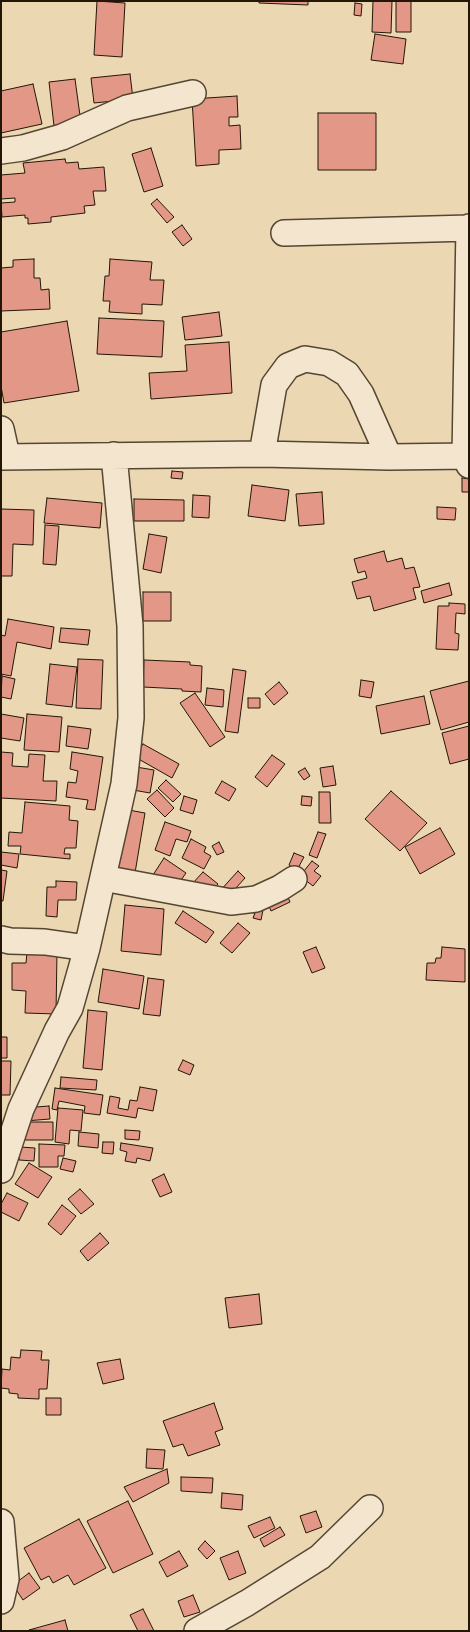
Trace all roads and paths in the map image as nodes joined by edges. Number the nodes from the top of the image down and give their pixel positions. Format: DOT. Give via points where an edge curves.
graph roads {
  1 [pos="193,93"];
  2 [pos="1,151"];
  3 [pos="469,227"];
  4 [pos="284,233"];
  5 [pos="1,429"];
  6 [pos="262,454"];
  7 [pos="114,455"];
  8 [pos="4,456"];
  9 [pos="389,457"];
  10 [pos="468,459"];
  11 [pos="103,878"];
  12 [pos="294,879"];
  13 [pos="1,939"];
  14 [pos="88,948"];
  15 [pos="1,1170"];
  16 [pos="370,1508"];
  17 [pos="2,1537"];
  18 [pos="1,1601"];
  19 [pos="197,1631"];
  1 -- 2 [label="street" via="127,108 62,138"];
  3 -- 4 [label="street"];
  3 -- 10 [label="street"];
  5 -- 8 [label="street"];
  6 -- 7 [label="street"];
  6 -- 9 [label="street"];
  6 -- 9 [label="street" via="274,385 288,366 305,359 330,363 347,374 362,394"];
  7 -- 8 [label="street"];
  7 -- 11 [label="street" via="130,626 131,718 124,784"];
  9 -- 10 [label="street"];
  11 -- 12 [label="street" via="231,902 256,898"];
  11 -- 14 [label="street"];
  13 -- 14 [label="street"];
  14 -- 15 [label="street" via="70,1008 21,1109"];
  16 -- 19 [label="street" via="320,1557 247,1604"];
  17 -- 18 [label="street" via="6,1579"];
}
